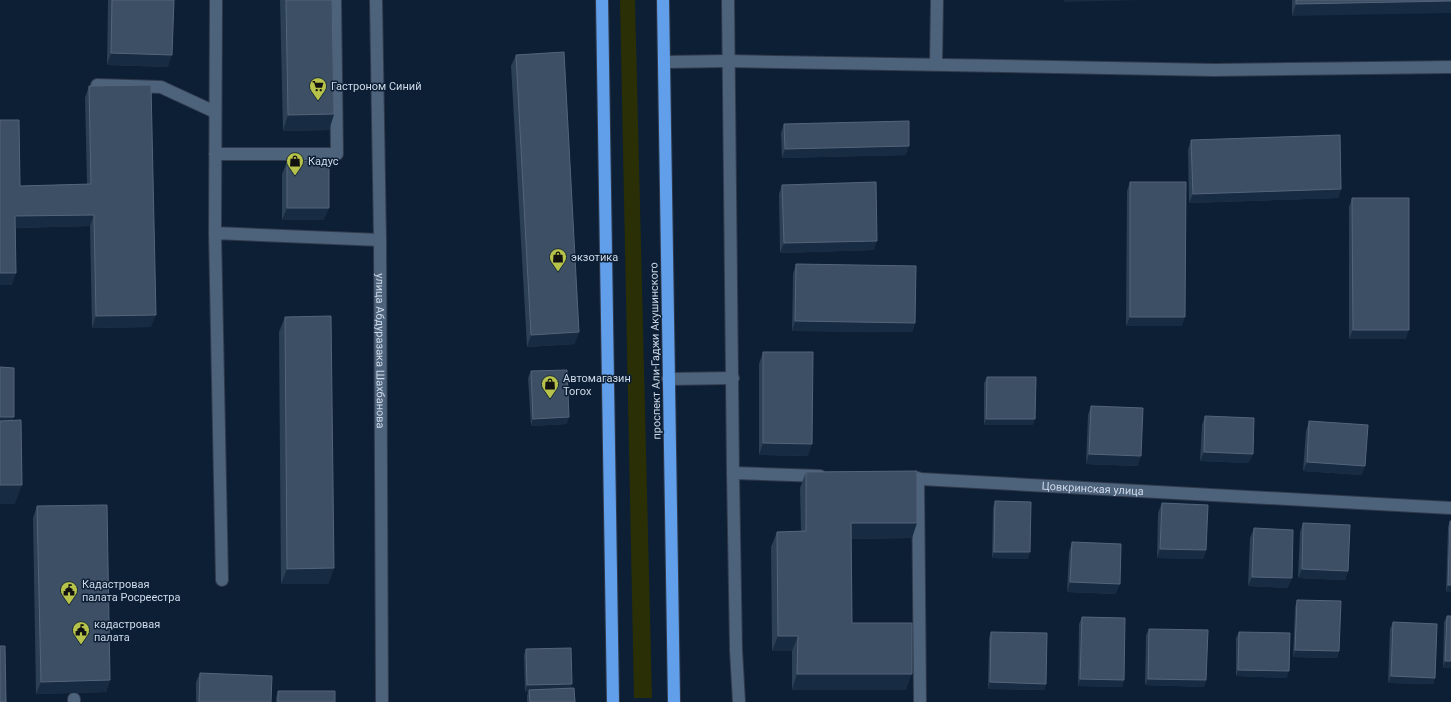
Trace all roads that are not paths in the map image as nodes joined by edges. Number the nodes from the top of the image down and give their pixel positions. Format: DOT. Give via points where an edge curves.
graph roads {
  1 [pos="216,0"];
  2 [pos="335,0"];
  3 [pos="376,0"];
  4 [pos="602,0"];
  5 [pos="663,0"];
  6 [pos="728,0"];
  7 [pos="937,0"];
  8 [pos="728,61"];
  9 [pos="665,62"];
  10 [pos="936,64"];
  11 [pos="1451,67"];
  12 [pos="97,85"];
  13 [pos="215,112"];
  14 [pos="215,154"];
  15 [pos="215,233"];
  16 [pos="380,240"];
  17 [pos="733,378"];
  18 [pos="668,379"];
  19 [pos="733,473"];
  20 [pos="833,476"];
  21 [pos="887,477"];
  22 [pos="918,478"];
  23 [pos="1451,508"];
  24 [pos="222,580"];
  25 [pos="382,702"];
  26 [pos="614,702"];
  27 [pos="674,702"];
  28 [pos="739,702"];
  29 [pos="920,702"];
  1 -- 13 [label="street"];
  2 -- 14 [label="street" via="337,154"];
  3 -- 16 [label="street, улица Абдуразака Шахбанова"];
  4 -- 26 [label="highway"];
  5 -- 9 [label="highway, проспект Али-Гаджи Акушинского"];
  6 -- 8 [label="street"];
  7 -- 10 [label="street"];
  8 -- 9 [label="street"];
  8 -- 10 [label="street"];
  8 -- 17 [label="street"];
  9 -- 18 [label="highway, проспект Али-Гаджи Акушинского"];
  10 -- 11 [label="street" via="1214,70"];
  12 -- 13 [label="street" via="161,87"];
  13 -- 14 [label="street"];
  14 -- 15 [label="street"];
  15 -- 16 [label="street"];
  15 -- 24 [label="street"];
  16 -- 25 [label="street, улица Абдуразака Шахбанова"];
  17 -- 18 [label="street"];
  17 -- 19 [label="street"];
  18 -- 27 [label="highway, проспект Али-Гаджи Акушинского"];
  19 -- 20 [label="street"];
  19 -- 28 [label="street"];
  21 -- 22 [label="street, Цовкринская улица"];
  22 -- 23 [label="street, Цовкринская улица"];
  22 -- 29 [label="street"];
}
